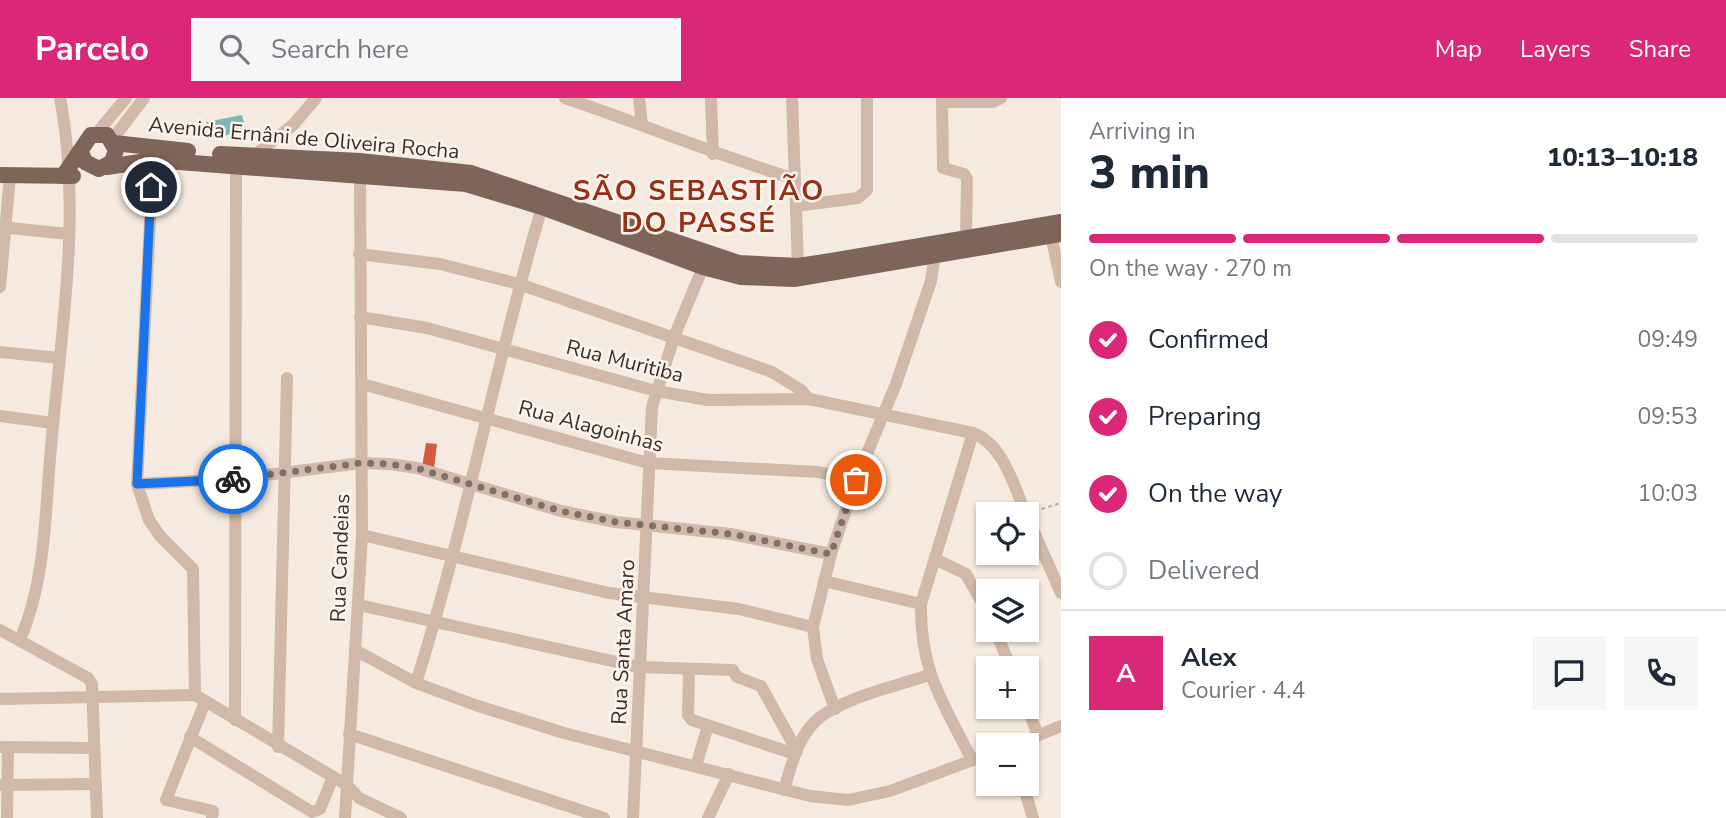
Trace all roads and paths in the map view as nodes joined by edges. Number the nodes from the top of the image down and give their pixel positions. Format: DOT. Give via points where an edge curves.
graph roads {
  1 [pos="60,98"];
  2 [pos="126,98"];
  3 [pos="144,98"];
  4 [pos="316,98"];
  5 [pos="565,98"];
  6 [pos="639,98"];
  7 [pos="711,98"];
  8 [pos="792,98"];
  9 [pos="867,98"];
  10 [pos="1001,98"];
  11 [pos="942,100"];
  12 [pos="642,125"];
  13 [pos="96,134"];
  14 [pos="113,141"];
  15 [pos="81,152"];
  16 [pos="256,154"];
  17 [pos="713,154"];
  18 [pos="153,160"];
  19 [pos="236,165"];
  20 [pos="101,167"];
  21 [pos="68,173"];
  22 [pos="360,174"];
  23 [pos="5,176"];
  24 [pos="795,179"];
  25 [pos="541,206"];
  26 [pos="796,206"];
  27 [pos="2,228"];
  28 [pos="1058,230"];
  29 [pos="68,234"];
  30 [pos="966,238"];
  31 [pos="936,248"];
  32 [pos="359,254"];
  33 [pos="799,266"];
  34 [pos="703,267"];
  35 [pos="1061,282"];
  36 [pos="519,284"];
  37 [pos="0,287"];
  38 [pos="360,317"];
  39 [pos="674,338"];
  40 [pos="502,349"];
  41 [pos="0,352"];
  42 [pos="59,358"];
  43 [pos="287,378"];
  44 [pos="362,384"];
  45 [pos="656,391"];
  46 [pos="809,399"];
  47 [pos="885,412"];
  48 [pos="0,416"];
  49 [pos="485,416"];
  50 [pos="53,423"];
  51 [pos="972,433"];
  52 [pos="361,463"];
  53 [pos="648,463"];
  54 [pos="285,472"];
  55 [pos="234,479"];
  56 [pos="856,480"];
  57 [pos="137,484"];
  58 [pos="471,487"];
  59 [pos="1021,502"];
  60 [pos="1061,503"];
  61 [pos="1039,511"];
  62 [pos="647,526"];
  63 [pos="362,535"];
  64 [pos="1039,543"];
  65 [pos="831,554"];
  66 [pos="453,557"];
  67 [pos="935,559"];
  68 [pos="824,581"];
  69 [pos="976,593"];
  70 [pos="1061,593"];
  71 [pos="644,597"];
  72 [pos="921,604"];
  73 [pos="359,605"];
  74 [pos="435,624"];
  75 [pos="813,627"];
  76 [pos="0,630"];
  77 [pos="20,640"];
  78 [pos="355,650"];
  79 [pos="639,667"];
  80 [pos="689,671"];
  81 [pos="929,675"];
  82 [pos="416,683"];
  83 [pos="93,696"];
  84 [pos="200,698"];
  85 [pos="0,699"];
  86 [pos="835,709"];
  87 [pos="235,720"];
  88 [pos="708,726"];
  89 [pos="1061,726"];
  90 [pos="349,734"];
  91 [pos="1039,735"];
  92 [pos="190,737"];
  93 [pos="4,747"];
  94 [pos="278,747"];
  95 [pos="94,748"];
  96 [pos="637,751"];
  97 [pos="796,753"];
  98 [pos="976,759"];
  99 [pos="972,761"];
  100 [pos="696,766"];
  101 [pos="729,775"];
  102 [pos="333,778"];
  103 [pos="96,784"];
  104 [pos="4,785"];
  105 [pos="347,785"];
  106 [pos="784,790"];
  107 [pos="1027,796"];
  108 [pos="7,818"];
  109 [pos="97,818"];
  110 [pos="212,818"];
  111 [pos="345,818"];
  112 [pos="401,818"];
  113 [pos="604,818"];
  114 [pos="633,818"];
  115 [pos="708,818"];
  116 [pos="1033,818"];
  1 -- 21 [label="street"];
  2 -- 13 [label="street, Avenida Ernâni de Oliveira Rocha"];
  3 -- 14 [label="street, Avenida Ernâni de Oliveira Rocha"];
  4 -- 16 [label="street" via="293,125"];
  5 -- 12 [label="street"];
  6 -- 12 [label="street"];
  7 -- 17 [label="street"];
  8 -- 24 [label="street"];
  9 -- 26 [label="street" via="869,182 864,195"];
  10 -- 11 [label="street" via="993,102"];
  11 -- 30 [label="street" via="943,168 967,179"];
  12 -- 17 [label="street"];
  13 -- 14 [label="main road"];
  13 -- 15 [label="main road" via="87,138"];
  14 -- 16 [label="main road, Avenida Ernâni de Oliveira Rocha" via="214,154"];
  14 -- 20 [label="main road" via="115,157"];
  15 -- 20 [label="main road" via="85,162"];
  15 -- 21 [label="main road"];
  16 -- 33 [label="main road, Avenida Ernâni de Oliveira Rocha" via="471,173 709,255 739,263"];
  17 -- 24 [label="street"];
  18 -- 19 [label="main road, Avenida Ernâni de Oliveira Rocha"];
  18 -- 20 [label="main road, Avenida Ernâni de Oliveira Rocha"];
  18 -- 57 [label="street"];
  19 -- 22 [label="main road, Avenida Ernâni de Oliveira Rocha"];
  19 -- 55 [label="street"];
  20 -- 21 [label="main road, Avenida Ernâni de Oliveira Rocha"];
  21 -- 23 [label="main road, Avenida Ernâni de Oliveira Rocha"];
  21 -- 29 [label="street"];
  22 -- 25 [label="main road, Avenida Ernâni de Oliveira Rocha" via="466,184"];
  22 -- 32 [label="street, Rua Candeias"];
  23 -- 27 [label="street"];
  24 -- 26 [label="street"];
  25 -- 34 [label="main road, Avenida Ernâni de Oliveira Rocha"];
  25 -- 36 [label="street"];
  26 -- 33 [label="street"];
  27 -- 29 [label="street"];
  27 -- 37 [label="street"];
  28 -- 30 [label="main road, Avenida Ernâni de Oliveira Rocha"];
  28 -- 31 [label="main road, Avenida Ernâni de Oliveira Rocha"];
  28 -- 35 [label="street"];
  29 -- 42 [label="street"];
  30 -- 31 [label="main road, Avenida Ernâni de Oliveira Rocha"];
  31 -- 33 [label="main road, Avenida Ernâni de Oliveira Rocha"];
  31 -- 34 [label="main road, Avenida Ernâni de Oliveira Rocha" via="794,279 741,277"];
  31 -- 47 [label="street" via="924,303"];
  32 -- 36 [label="street" via="440,264"];
  32 -- 38 [label="street, Rua Candeias"];
  34 -- 39 [label="street, Rua Santa Amaro"];
  36 -- 39 [label="street"];
  36 -- 40 [label="street"];
  38 -- 40 [label="street, Rua Muritiba" via="427,328"];
  38 -- 44 [label="street, Rua Candeias"];
  39 -- 45 [label="street, Rua Santa Amaro"];
  39 -- 46 [label="street" via="772,372"];
  40 -- 45 [label="street, Rua Muritiba"];
  40 -- 49 [label="street"];
  41 -- 42 [label="street"];
  42 -- 50 [label="street"];
  43 -- 54 [label="street"];
  44 -- 49 [label="street, Rua Alagoinhas"];
  44 -- 52 [label="street, Rua Candeias"];
  45 -- 46 [label="street, Rua Muritiba" via="708,400"];
  45 -- 53 [label="street, Rua Santa Amaro"];
  46 -- 47 [label="street, Rua Muritiba"];
  47 -- 51 [label="street, Rua Muritiba"];
  47 -- 56 [label="street"];
  48 -- 50 [label="street"];
  49 -- 53 [label="street, Rua Alagoinhas" via="547,438"];
  49 -- 58 [label="street"];
  50 -- 77 [label="street" via="36,600"];
  51 -- 59 [label="street" via="987,438"];
  51 -- 67 [label="street"];
  52 -- 54 [label="street"];
  52 -- 58 [label="street" via="416,468"];
  52 -- 63 [label="street, Rua Candeias"];
  53 -- 56 [label="street, Rua Alagoinhas" via="818,472"];
  53 -- 62 [label="street, Rua Santa Amaro"];
  54 -- 55 [label="street"];
  54 -- 94 [label="street"];
  55 -- 57 [label="street"];
  55 -- 87 [label="street"];
  56 -- 65 [label="street"];
  57 -- 84 [label="street" via="149,520 193,569"];
  58 -- 62 [label="street" via="561,511"];
  58 -- 66 [label="street"];
  60 -- 61 [label="path"];
  62 -- 65 [label="street" via="731,534"];
  62 -- 71 [label="street, Rua Santa Amaro"];
  63 -- 66 [label="street"];
  63 -- 73 [label="street, Rua Candeias"];
  64 -- 70 [label="street"];
  65 -- 68 [label="street"];
  66 -- 71 [label="street"];
  66 -- 74 [label="street"];
  67 -- 69 [label="street" via="965,574"];
  67 -- 72 [label="street"];
  68 -- 72 [label="street"];
  68 -- 75 [label="street"];
  71 -- 75 [label="street" via="738,609"];
  71 -- 79 [label="street, Rua Santa Amaro"];
  72 -- 81 [label="street" via="922,650"];
  73 -- 74 [label="street"];
  73 -- 78 [label="street, Rua Candeias"];
  74 -- 79 [label="street"];
  74 -- 82 [label="street"];
  75 -- 86 [label="street" via="817,659"];
  76 -- 77 [label="street"];
  77 -- 83 [label="street" via="88,678"];
  78 -- 82 [label="street"];
  78 -- 90 [label="street, Rua Candeias"];
  79 -- 80 [label="street"];
  79 -- 96 [label="street, Rua Santa Amaro"];
  80 -- 88 [label="street" via="689,718"];
  80 -- 97 [label="street" via="733,670 737,677 761,686"];
  81 -- 86 [label="street"];
  81 -- 99 [label="street"];
  82 -- 96 [label="street" via="564,733"];
  83 -- 84 [label="street"];
  83 -- 85 [label="street"];
  83 -- 95 [label="street"];
  84 -- 87 [label="street"];
  84 -- 92 [label="street"];
  86 -- 97 [label="street" via="818,719"];
  87 -- 94 [label="street"];
  88 -- 97 [label="street"];
  88 -- 100 [label="street"];
  89 -- 91 [label="street"];
  90 -- 105 [label="street, Rua Candeias"];
  90 -- 113 [label="street"];
  92 -- 102 [label="street" via="312,812 320,809"];
  92 -- 110 [label="street" via="166,800 213,811"];
  93 -- 95 [label="street"];
  93 -- 104 [label="street"];
  94 -- 102 [label="street"];
  95 -- 103 [label="street"];
  96 -- 100 [label="street"];
  96 -- 114 [label="street, Rua Santa Amaro"];
  97 -- 106 [label="street"];
  98 -- 99 [label="street"];
  99 -- 106 [label="street" via="890,791 848,800"];
  100 -- 101 [label="street"];
  101 -- 106 [label="street"];
  101 -- 115 [label="street"];
  102 -- 105 [label="street"];
  103 -- 104 [label="street"];
  103 -- 109 [label="street"];
  104 -- 108 [label="street"];
  105 -- 111 [label="street, Rua Candeias"];
  105 -- 112 [label="street" via="359,798"];
  107 -- 116 [label="street"];
}
